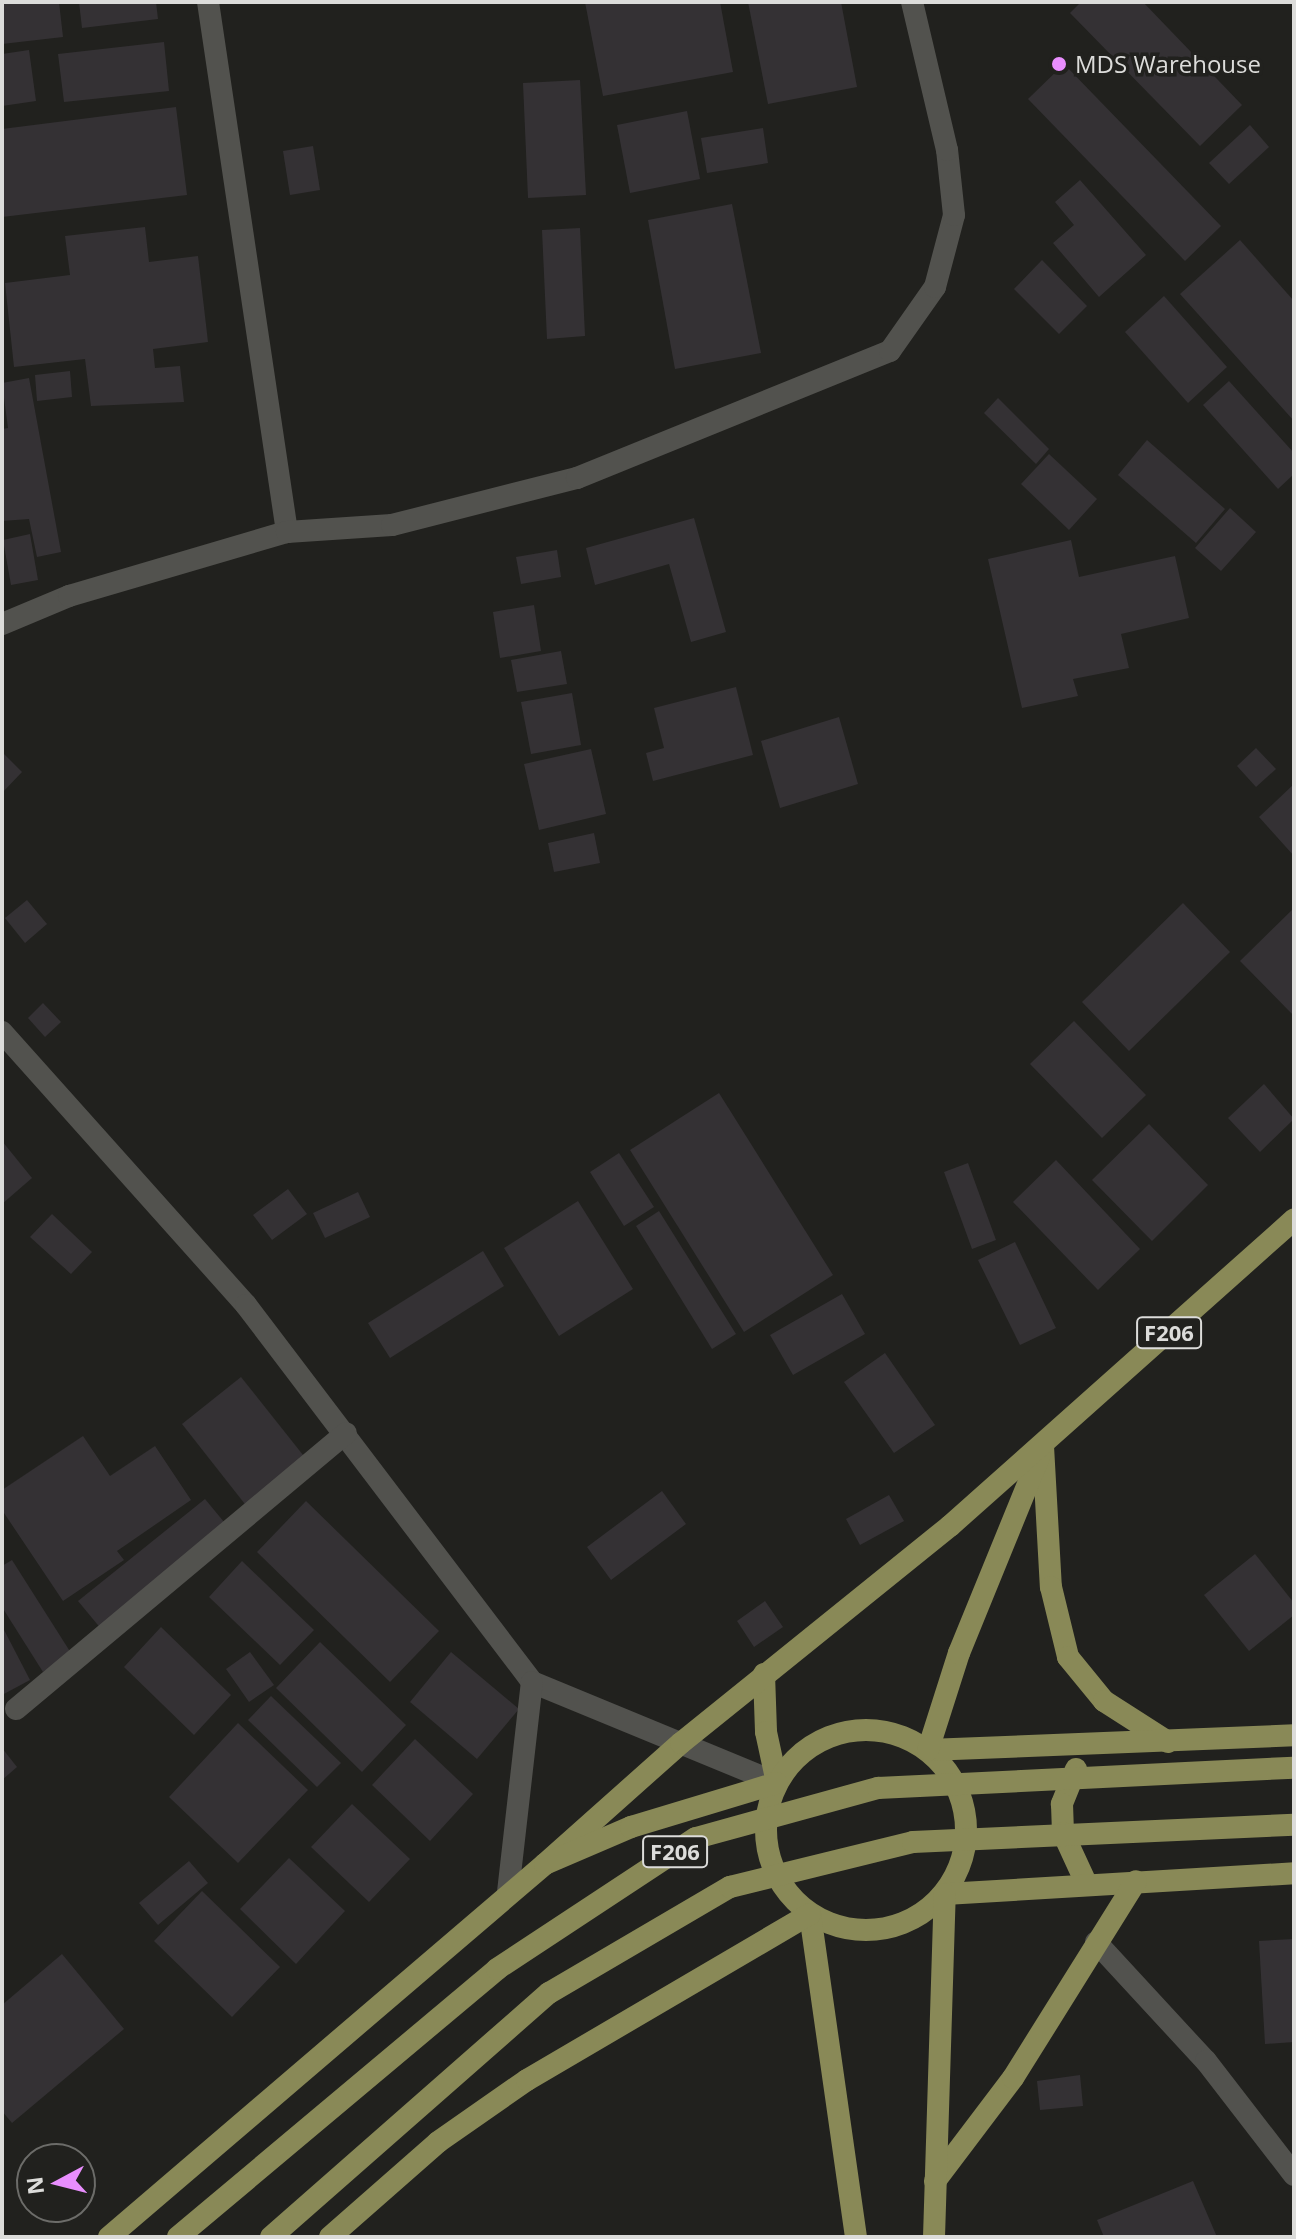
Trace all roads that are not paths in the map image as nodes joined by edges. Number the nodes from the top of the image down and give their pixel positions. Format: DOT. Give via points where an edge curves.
graph roads {
  1 [pos="208,2"];
  2 [pos="912,2"];
  3 [pos="287,532"];
  4 [pos="2,624"];
  5 [pos="2,1032"];
  6 [pos="1294,1219"];
  7 [pos="346,1433"];
  8 [pos="1043,1446"];
  9 [pos="764,1674"];
  10 [pos="532,1682"];
  11 [pos="16,1709"];
  12 [pos="1294,1735"];
  13 [pos="1168,1742"];
  14 [pos="681,1743"];
  15 [pos="1089,1747"];
  16 [pos="928,1750"];
  17 [pos="1294,1768"];
  18 [pos="777,1783"];
  19 [pos="1294,1825"];
  20 [pos="545,1864"];
  21 [pos="1294,1873"];
  22 [pos="1136,1881"];
  23 [pos="1086,1883"];
  24 [pos="508,1892"];
  25 [pos="945,1894"];
  26 [pos="810,1914"];
  27 [pos="1096,1942"];
  28 [pos="1294,2175"];
  29 [pos="935,2181"];
  30 [pos="109,2237"];
  31 [pos="178,2237"];
  32 [pos="271,2237"];
  33 [pos="330,2237"];
  34 [pos="856,2237"];
  35 [pos="934,2237"];
  1 -- 3 [label="street"];
  2 -- 3 [label="street" via="947,150 954,215 935,287 890,351 577,478 392,525"];
  3 -- 4 [label="street" via="69,596"];
  5 -- 7 [label="street" via="246,1305"];
  6 -- 8 [label="main road, F206"];
  7 -- 10 [label="street"];
  7 -- 11 [label="street"];
  8 -- 9 [label="main road, F206"];
  8 -- 13 [label="main road" via="1051,1587 1068,1657 1104,1701"];
  8 -- 16 [label="main road" via="959,1653"];
  9 -- 14 [label="main road, F206"];
  9 -- 18 [label="main road" via="766,1732"];
  10 -- 14 [label="street"];
  10 -- 24 [label="street"];
  12 -- 13 [label="main road"];
  13 -- 15 [label="main road"];
  14 -- 18 [label="street"];
  14 -- 20 [label="main road, F206"];
  15 -- 16 [label="main road"];
  15 -- 23 [label="main road" via="1062,1804 1063,1833"];
  16 -- 18 [label="main road" via="903,1735 845,1731 794,1759"];
  16 -- 25 [label="main road" via="954,1781 967,1819 963,1858"];
  17 -- 31 [label="main road, F206" via="878,1788 696,1838 497,1969"];
  18 -- 20 [label="main road" via="631,1827"];
  18 -- 26 [label="main road" via="767,1826 773,1869"];
  19 -- 32 [label="main road, F206" via="913,1842 730,1887 549,1993"];
  20 -- 24 [label="main road"];
  21 -- 22 [label="main road"];
  22 -- 23 [label="main road"];
  22 -- 27 [label="main road"];
  23 -- 25 [label="main road"];
  24 -- 30 [label="main road"];
  25 -- 26 [label="main road" via="917,1918 882,1931 844,1929"];
  25 -- 29 [label="main road"];
  26 -- 33 [label="main road" via="527,2080 438,2142"];
  26 -- 34 [label="main road"];
  27 -- 28 [label="street" via="1206,2061"];
  27 -- 29 [label="main road" via="1013,2078"];
  29 -- 35 [label="main road"];
}
